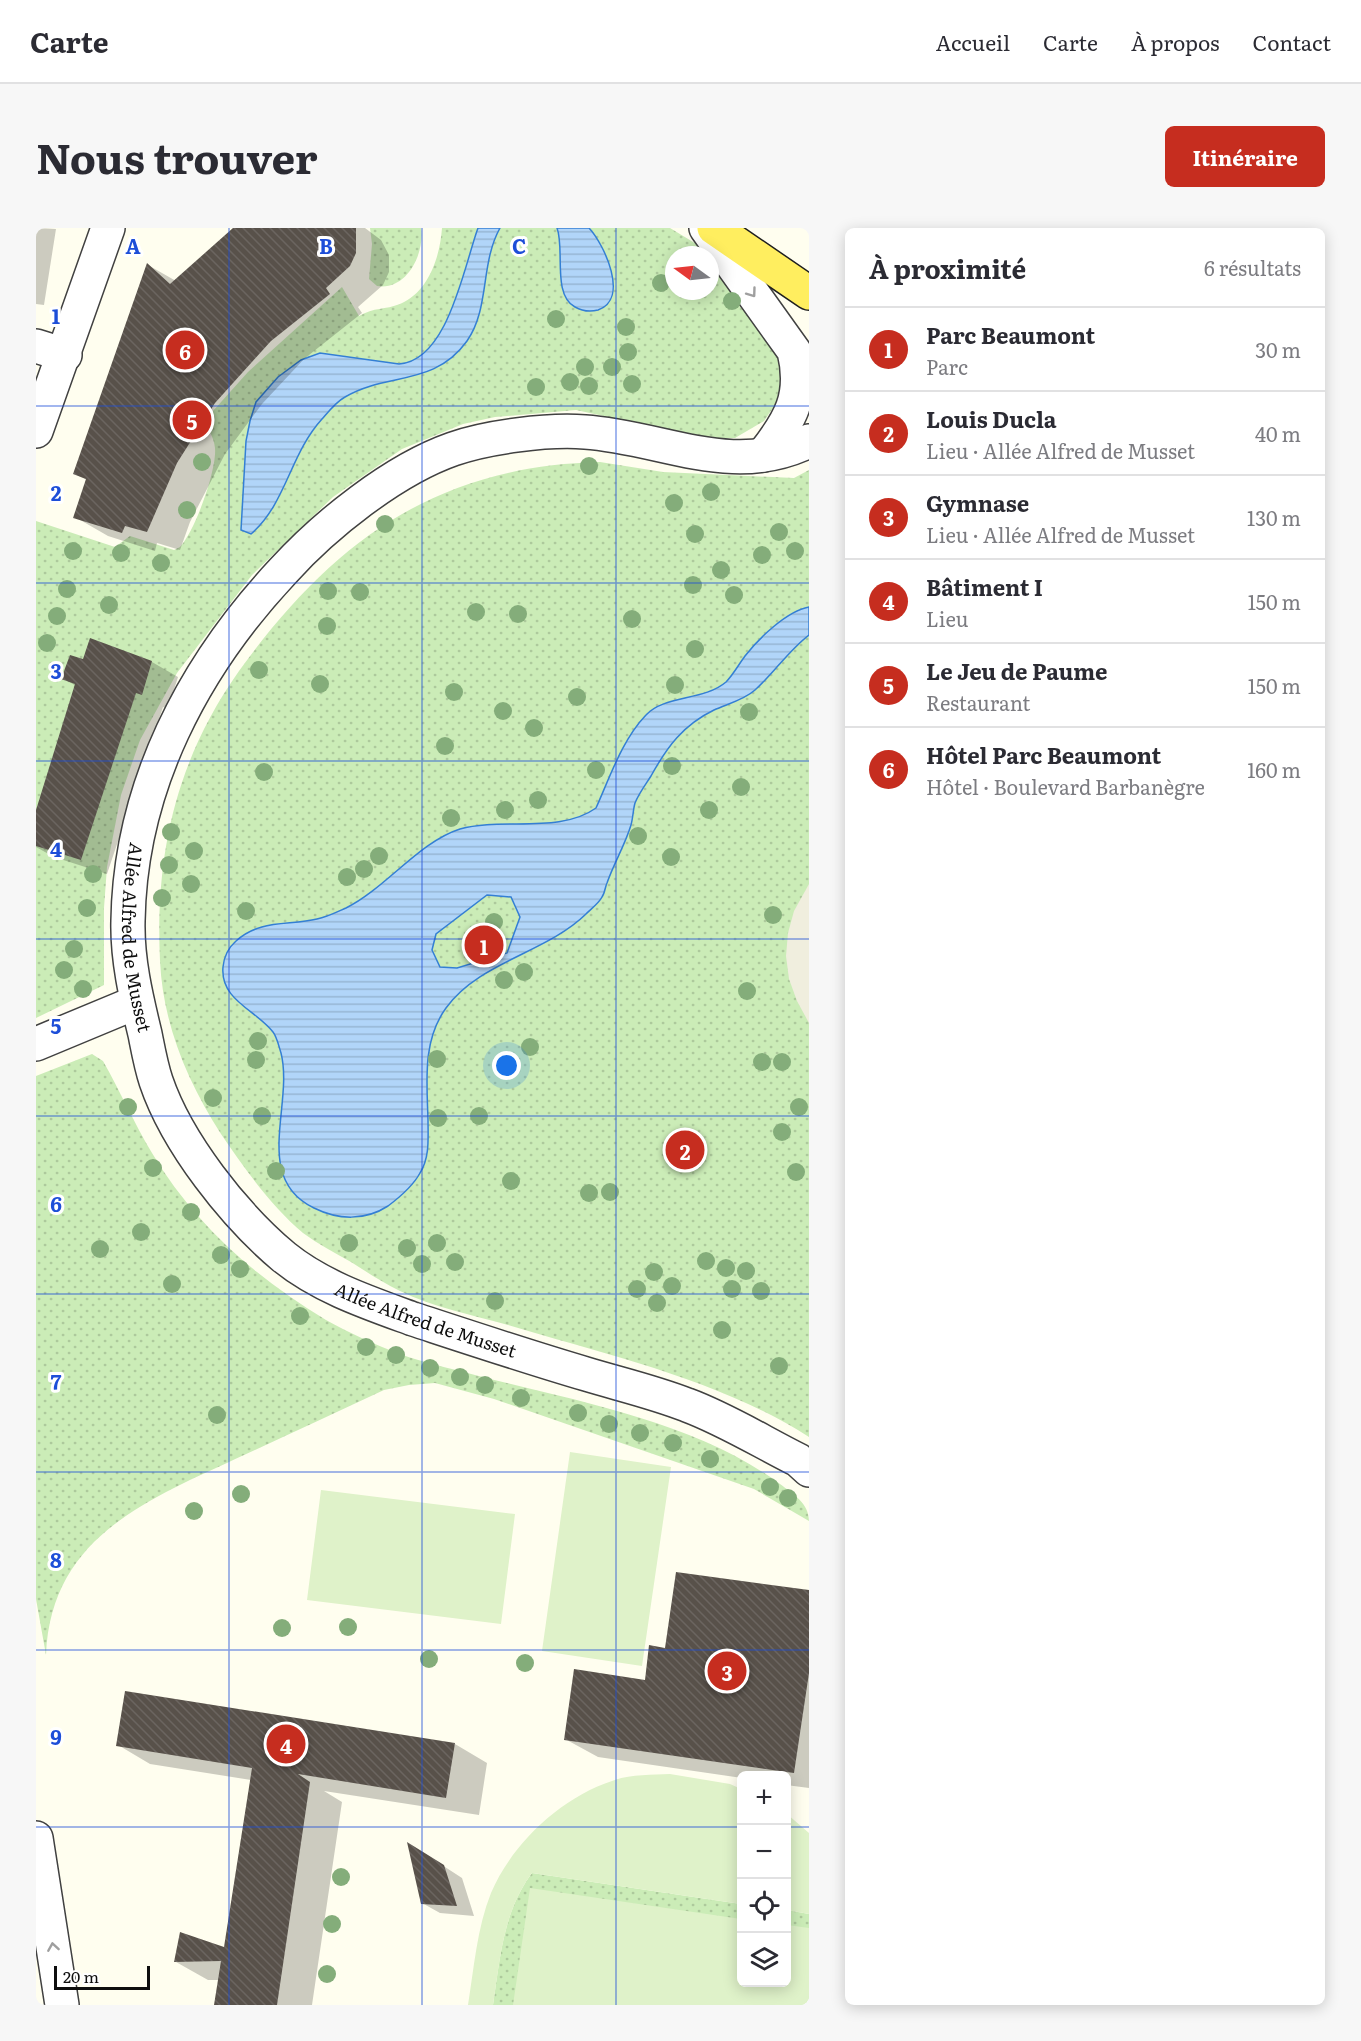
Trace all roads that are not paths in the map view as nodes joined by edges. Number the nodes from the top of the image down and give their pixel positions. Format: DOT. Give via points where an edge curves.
graph roads {
  1 [pos="108,228"];
  2 [pos="706,228"];
  3 [pos="714,228"];
  4 [pos="809,293"];
  5 [pos="50,350"];
  6 [pos="36,431"];
  7 [pos="809,441"];
  8 [pos="763,456"];
  9 [pos="137,1002"];
  10 [pos="36,1044"];
  11 [pos="809,1470"];
  12 [pos="36,1838"];
  13 [pos="36,1975"];
  14 [pos="40,2005"];
  15 [pos="62,2005"];
  1 -- 5 [label="street"];
  2 -- 8 [label="street, one-way" via="794,351 800,374 794,405"];
  3 -- 4 [label="main road"];
  5 -- 6 [label="street"];
  7 -- 8 [label="street, Allée Alfred de Musset"];
  8 -- 9 [label="street, Allée Alfred de Musset" via="749,459 589,432 542,431 453,448 390,481 311,540 248,608 207,667 177,719 151,783 133,854 128,923"];
  9 -- 10 [label="street"];
  9 -- 11 [label="street, Allée Alfred de Musset" via="156,1080 174,1123 241,1215 287,1259 354,1298 502,1349 689,1405 798,1460"];
  15 -- 12 [label="street, one-way"];
  13 -- 14 [label="street"];
}
